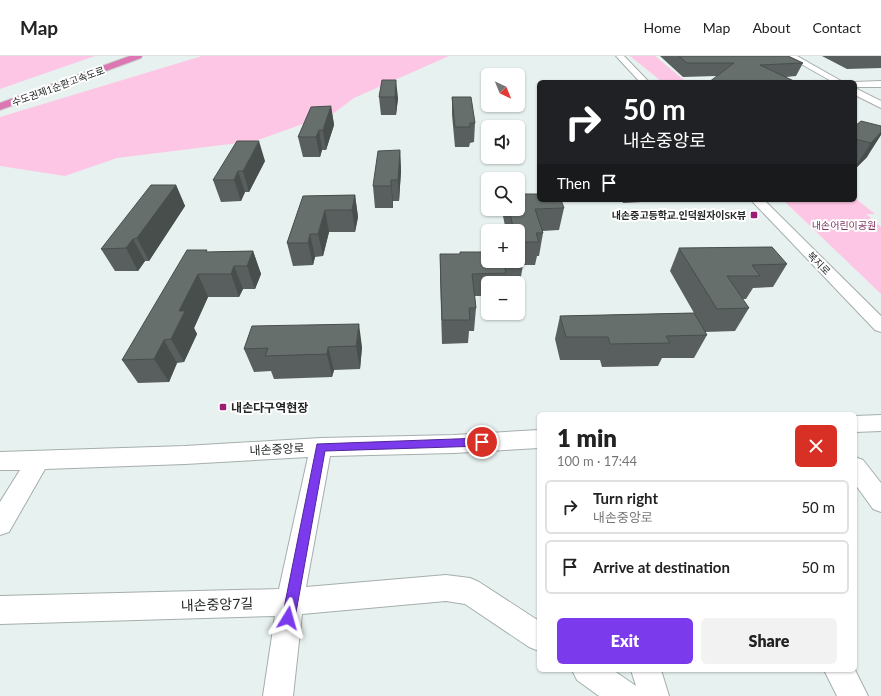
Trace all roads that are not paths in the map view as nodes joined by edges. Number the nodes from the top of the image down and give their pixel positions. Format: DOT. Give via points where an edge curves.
graph roads {
  1 [pos="114,56"];
  2 [pos="138,56"];
  3 [pos="620,56"];
  4 [pos="791,56"];
  5 [pos="643,80"];
  6 [pos="835,80"];
  7 [pos="857,84"];
  8 [pos="881,84"];
  9 [pos="857,92"];
  10 [pos="0,97"];
  11 [pos="881,105"];
  12 [pos="0,107"];
  13 [pos="759,202"];
  14 [pos="881,326"];
  15 [pos="881,423"];
  16 [pos="857,424"];
  17 [pos="537,439"];
  18 [pos="321,447"];
  19 [pos="39,459"];
  20 [pos="0,461"];
  21 [pos="857,469"];
  22 [pos="881,501"];
  23 [pos="0,524"];
  24 [pos="290,602"];
  25 [pos="0,610"];
  26 [pos="537,636"];
  27 [pos="590,672"];
  28 [pos="647,672"];
  29 [pos="840,672"];
  30 [pos="278,696"];
  31 [pos="625,696"];
  32 [pos="654,696"];
  33 [pos="853,696"];
  1 -- 10 [label="highway, 수도권제1순환고속도로"];
  2 -- 12 [label="highway, 수도권제1순환고속도로"];
  3 -- 5 [label="street"];
  4 -- 6 [label="street"];
  7 -- 8 [label="street"];
  9 -- 11 [label="street"];
  13 -- 14 [label="street, 복지로"];
  15 -- 16 [label="street"];
  17 -- 18 [label="street, 내손중앙로"];
  18 -- 19 [label="street, 내손중앙로" via="185,455"];
  18 -- 24 [label="street"];
  19 -- 20 [label="street, 내손중앙로"];
  19 -- 23 [label="street"];
  21 -- 22 [label="street"];
  24 -- 25 [label="street, 내손중앙7길"];
  24 -- 26 [label="street, 내손중앙7길" via="446,588 470,591"];
  24 -- 30 [label="street"];
  27 -- 31 [label="street"];
  28 -- 32 [label="street"];
  29 -- 33 [label="street"];
}
